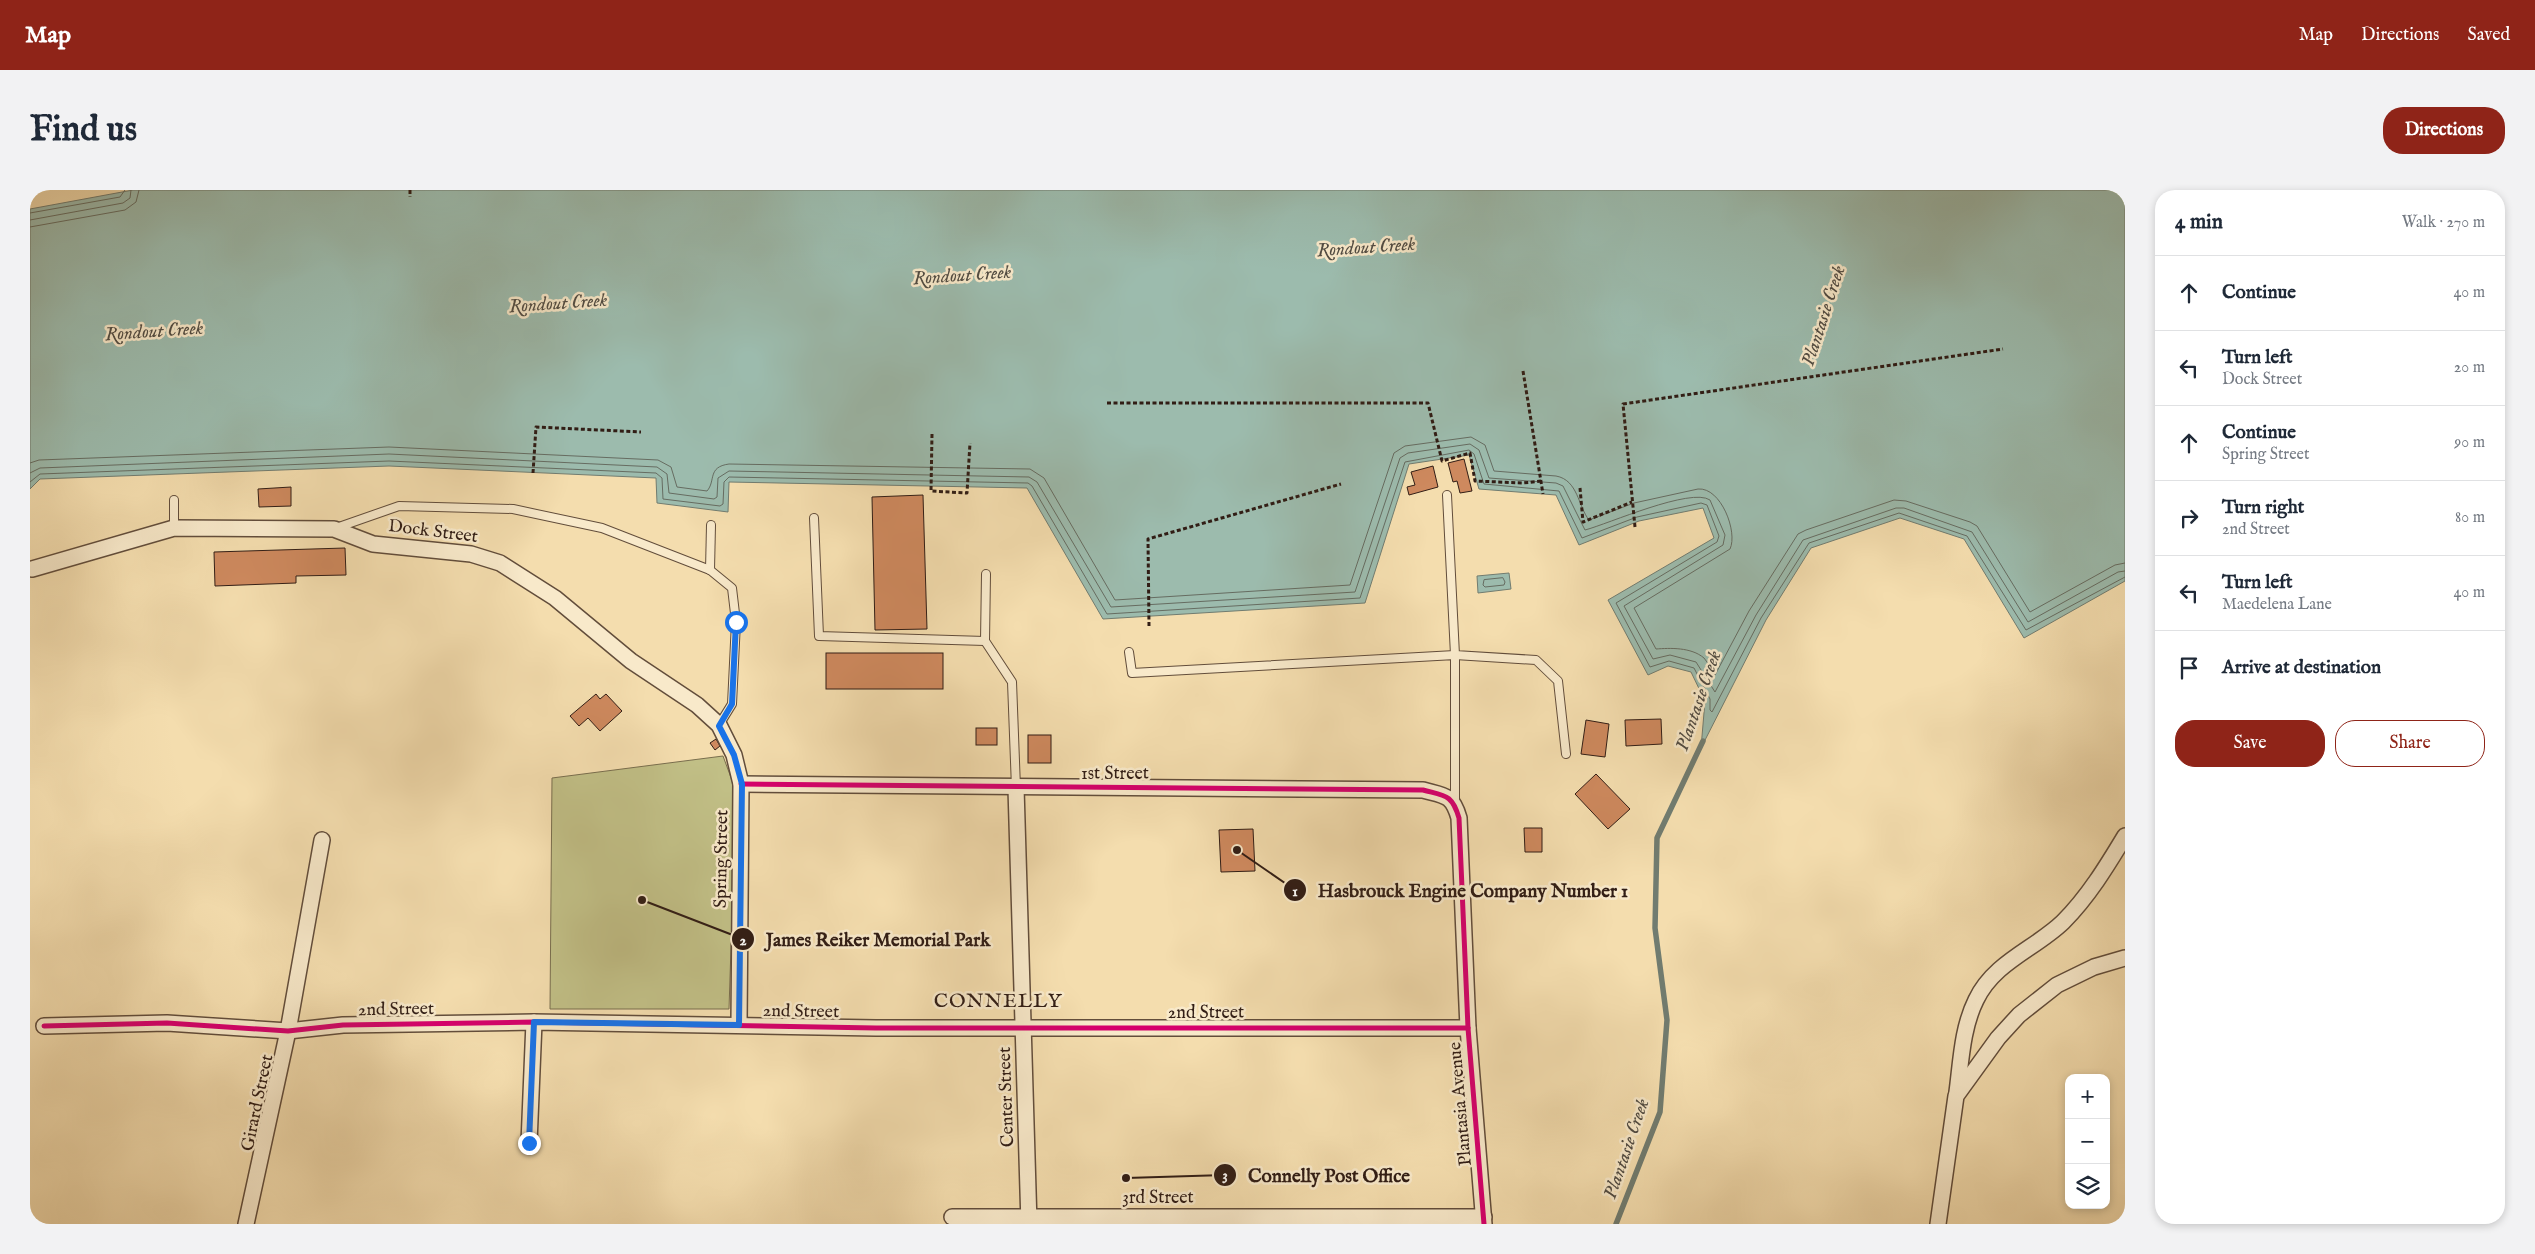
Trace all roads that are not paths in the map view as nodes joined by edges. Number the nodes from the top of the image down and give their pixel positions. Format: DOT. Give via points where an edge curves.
graph roads {
  1 [pos="1446,495"];
  2 [pos="174,500"];
  3 [pos="814,518"];
  4 [pos="711,525"];
  5 [pos="174,528"];
  6 [pos="334,529"];
  7 [pos="32,569"];
  8 [pos="710,570"];
  9 [pos="986,574"];
  10 [pos="985,641"];
  11 [pos="1129,652"];
  12 [pos="1455,655"];
  13 [pos="719,726"];
  14 [pos="1566,754"];
  15 [pos="742,784"];
  16 [pos="1016,788"];
  17 [pos="1455,803"];
  18 [pos="2125,836"];
  19 [pos="322,840"];
  20 [pos="2125,958"];
  21 [pos="534,1022"];
  22 [pos="739,1025"];
  23 [pos="44,1026"];
  24 [pos="1024,1027"];
  25 [pos="1468,1028"];
  26 [pos="288,1030"];
  27 [pos="1956,1096"];
  28 [pos="529,1143"];
  29 [pos="952,1217"];
  30 [pos="1029,1220"];
  31 [pos="1484,1220"];
  32 [pos="246,1224"];
  33 [pos="1938,1224"];
  1 -- 12 [label="lane"];
  2 -- 5 [label="lane"];
  3 -- 10 [label="lane" via="819,636"];
  4 -- 8 [label="lane"];
  5 -- 6 [label="street, Dock Street"];
  5 -- 7 [label="street, Dock Street"];
  6 -- 8 [label="lane" via="399,506 513,510 602,528"];
  6 -- 13 [label="street, Dock Street" via="373,544 471,554 500,563 555,598 631,661 697,705"];
  8 -- 13 [label="lane" via="732,588 736,622 732,704"];
  9 -- 10 [label="lane"];
  10 -- 16 [label="lane" via="1012,682"];
  11 -- 12 [label="lane" via="1132,673"];
  12 -- 14 [label="lane" via="1536,660 1558,681"];
  12 -- 17 [label="lane"];
  13 -- 15 [label="street, Dock Street" via="734,755"];
  15 -- 16 [label="street, 1st Street"];
  15 -- 22 [label="street, Spring Street"];
  16 -- 17 [label="street, 1st Street" via="1423,790 1447,796"];
  16 -- 24 [label="street, Center Street"];
  17 -- 25 [label="street, Plantasia Avenue" via="1459,818"];
  18 -- 27 [label="street" via="2102,874 2072,912 1991,977 1976,1000 1965,1034"];
  19 -- 26 [label="street, Girard Street"];
  20 -- 27 [label="street" via="2094,967 2057,985 2019,1015"];
  21 -- 22 [label="street, 2nd Street"];
  21 -- 26 [label="street, 2nd Street" via="343,1025"];
  21 -- 28 [label="street"];
  22 -- 24 [label="street, 2nd Street"];
  23 -- 26 [label="street, 2nd Street" via="167,1023"];
  24 -- 25 [label="street, 2nd Street"];
  24 -- 30 [label="street, Center Street"];
  25 -- 31 [label="street, Plantasia Avenue"];
  26 -- 32 [label="street, Girard Street"];
  27 -- 33 [label="street"];
  29 -- 30 [label="street, 3rd Street"];
  30 -- 31 [label="street, 3rd Street"];
}
